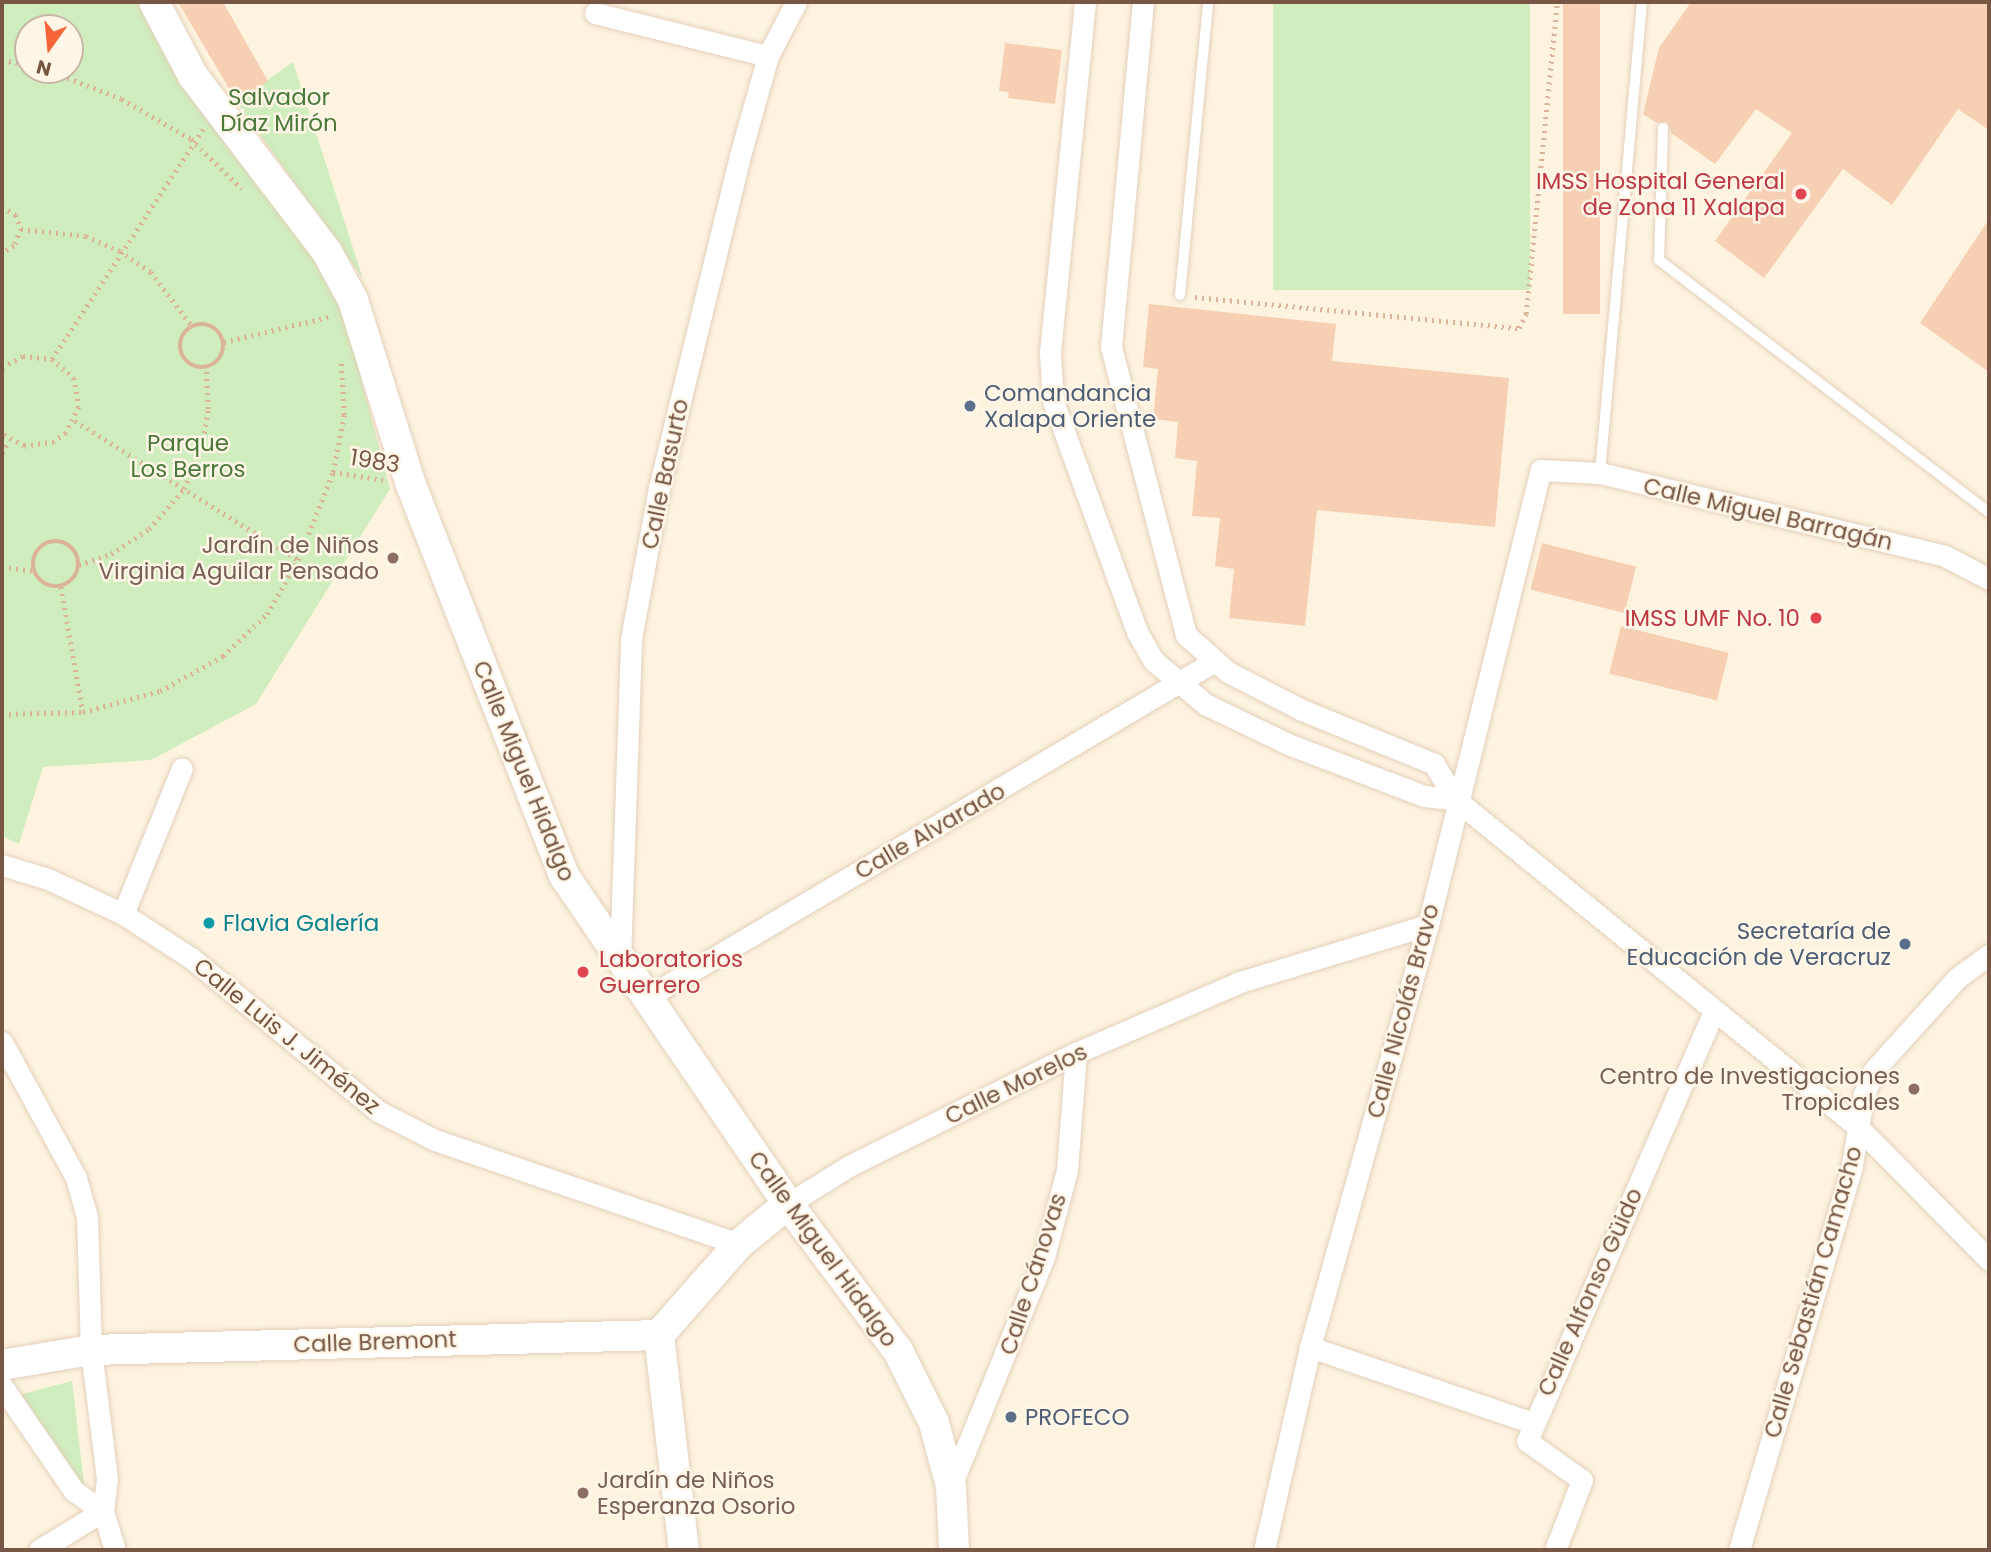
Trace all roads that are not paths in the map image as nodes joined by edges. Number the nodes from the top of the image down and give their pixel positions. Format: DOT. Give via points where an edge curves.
graph roads {
  1 [pos="154,2"];
  2 [pos="796,2"];
  3 [pos="1085,2"];
  4 [pos="1143,2"];
  5 [pos="1208,2"];
  6 [pos="1642,2"];
  7 [pos="596,13"];
  8 [pos="768,57"];
  9 [pos="1663,128"];
  10 [pos="1180,295"];
  11 [pos="1541,470"];
  12 [pos="1600,473"];
  13 [pos="1989,512"];
  14 [pos="1989,579"];
  15 [pos="1213,662"];
  16 [pos="1179,686"];
  17 [pos="182,768"];
  18 [pos="1455,799"];
  19 [pos="2,865"];
  20 [pos="123,914"];
  21 [pos="1428,925"];
  22 [pos="1989,956"];
  23 [pos="620,961"];
  24 [pos="646,998"];
  25 [pos="1713,1013"];
  26 [pos="2,1042"];
  27 [pos="1076,1053"];
  28 [pos="1858,1127"];
  29 [pos="788,1204"];
  30 [pos="739,1244"];
  31 [pos="1989,1260"];
  32 [pos="659,1335"];
  33 [pos="1310,1347"];
  34 [pos="91,1350"];
  35 [pos="2,1365"];
  36 [pos="2,1386"];
  37 [pos="1533,1423"];
  38 [pos="951,1486"];
  39 [pos="103,1511"];
  40 [pos="39,1550"];
  41 [pos="115,1550"];
  42 [pos="684,1550"];
  43 [pos="954,1550"];
  44 [pos="1264,1550"];
  45 [pos="1555,1550"];
  46 [pos="1739,1550"];
  1 -- 23 [label="main road, Calle Miguel Hidalgo" via="193,76 327,252 353,300 411,485 565,877"];
  2 -- 8 [label="street, Calle Basurto"];
  3 -- 16 [label="street" via="1049,353 1053,401 1137,632"];
  4 -- 15 [label="street" via="1111,347 1186,635"];
  5 -- 10 [label="lane"];
  6 -- 12 [label="lane"];
  7 -- 8 [label="street"];
  8 -- 23 [label="street, Calle Basurto" via="659,488 631,639"];
  9 -- 13 [label="lane" via="1660,260"];
  11 -- 12 [label="street, Calle Miguel Barragán"];
  11 -- 18 [label="street, Calle Nicolás Bravo"];
  12 -- 14 [label="street, Calle Miguel Barragán" via="1945,556"];
  15 -- 16 [label="street, Calle Alvarado"];
  15 -- 18 [label="street" via="1302,710 1434,764"];
  16 -- 18 [label="street" via="1288,744 1424,796"];
  16 -- 24 [label="street, Calle Alvarado"];
  17 -- 20 [label="street"];
  18 -- 21 [label="street, Calle Nicolás Bravo"];
  18 -- 25 [label="street"];
  19 -- 20 [label="street, Calle Luis J. Jiménez" via="48,879"];
  20 -- 30 [label="street, Calle Luis J. Jiménez" via="191,958 378,1111 435,1140"];
  21 -- 27 [label="street, Calle Morelos" via="1240,982"];
  21 -- 33 [label="street, Calle Nicolás Bravo"];
  22 -- 28 [label="street, Calle Sebastián Camacho" via="1957,978 1874,1070"];
  23 -- 24 [label="main road, Calle Miguel Hidalgo"];
  24 -- 29 [label="main road, Calle Miguel Hidalgo"];
  25 -- 28 [label="street"];
  25 -- 37 [label="street, Calle Alfonso Güido"];
  26 -- 34 [label="street" via="76,1178 87,1217"];
  27 -- 29 [label="street, Calle Morelos" via="849,1166"];
  27 -- 38 [label="street, Calle Cánovas" via="1067,1170 1044,1257"];
  28 -- 31 [label="street"];
  28 -- 46 [label="street, Calle Sebastián Camacho" via="1851,1170"];
  29 -- 30 [label="main road, Calle Morelos"];
  29 -- 38 [label="main road, Calle Miguel Hidalgo" via="898,1351 934,1423"];
  30 -- 32 [label="main road, Calle Morelos"];
  32 -- 34 [label="main road, Calle Bremont"];
  32 -- 42 [label="main road"];
  33 -- 37 [label="street"];
  33 -- 44 [label="street, Calle Nicolás Bravo"];
  34 -- 35 [label="main road, Calle Bremont"];
  34 -- 39 [label="street" via="107,1479"];
  36 -- 39 [label="street" via="74,1491"];
  37 -- 45 [label="street, Calle Alfonso Güido" via="1527,1441 1532,1448 1582,1480"];
  38 -- 43 [label="main road, Calle Miguel Hidalgo"];
  39 -- 40 [label="street"];
  39 -- 41 [label="street"];
}
